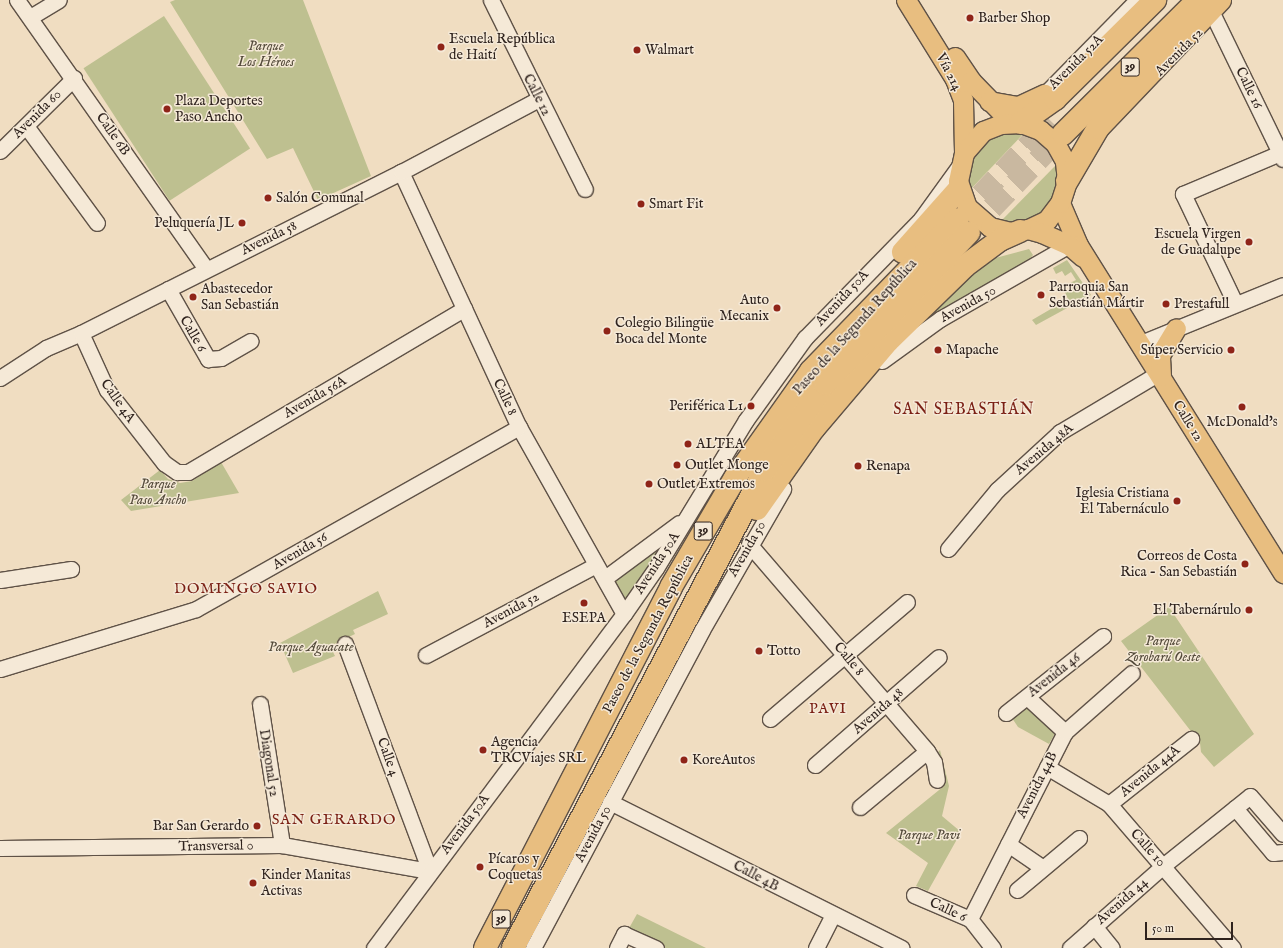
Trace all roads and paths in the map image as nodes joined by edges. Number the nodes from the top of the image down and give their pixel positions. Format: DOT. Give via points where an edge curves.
graph roads {
  1 [pos="17,0"];
  2 [pos="58,0"];
  3 [pos="491,0"];
  4 [pos="906,0"];
  5 [pos="921,0"];
  6 [pos="1137,0"];
  7 [pos="1155,0"];
  8 [pos="1170,0"];
  9 [pos="1198,0"];
  10 [pos="1231,0"];
  11 [pos="1217,9"];
  12 [pos="32,16"];
  13 [pos="74,78"];
  14 [pos="1044,94"];
  15 [pos="539,99"];
  16 [pos="989,102"];
  17 [pos="1016,123"];
  18 [pos="26,126"];
  19 [pos="1280,146"];
  20 [pos="0,151"];
  21 [pos="962,159"];
  22 [pos="401,172"];
  23 [pos="1067,180"];
  24 [pos="585,189"];
  25 [pos="959,189"];
  26 [pos="1060,204"];
  27 [pos="97,223"];
  28 [pos="1024,230"];
  29 [pos="1068,245"];
  30 [pos="206,269"];
  31 [pos="1095,269"];
  32 [pos="1283,285"];
  33 [pos="168,289"];
  34 [pos="1235,303"];
  35 [pos="464,309"];
  36 [pos="1176,328"];
  37 [pos="81,334"];
  38 [pos="250,341"];
  39 [pos="1141,342"];
  40 [pos="1160,375"];
  41 [pos="0,378"];
  42 [pos="519,427"];
  43 [pos="164,463"];
  44 [pos="709,518"];
  45 [pos="685,519"];
  46 [pos="749,544"];
  47 [pos="721,548"];
  48 [pos="948,549"];
  49 [pos="596,565"];
  50 [pos="71,568"];
  51 [pos="1283,573"];
  52 [pos="604,578"];
  53 [pos="0,580"];
  54 [pos="907,602"];
  55 [pos="624,614"];
  56 [pos="1103,636"];
  57 [pos="345,644"];
  58 [pos="426,655"];
  59 [pos="846,655"];
  60 [pos="940,657"];
  61 [pos="0,669"];
  62 [pos="1132,674"];
  63 [pos="1027,697"];
  64 [pos="260,704"];
  65 [pos="886,704"];
  66 [pos="1006,713"];
  67 [pos="770,719"];
  68 [pos="1065,732"];
  69 [pos="1191,739"];
  70 [pos="927,751"];
  71 [pos="815,765"];
  72 [pos="1047,767"];
  73 [pos="937,780"];
  74 [pos="610,802"];
  75 [pos="1109,804"];
  76 [pos="860,807"];
  77 [pos="1235,808"];
  78 [pos="1283,834"];
  79 [pos="1079,838"];
  80 [pos="1008,844"];
  81 [pos="282,845"];
  82 [pos="0,848"];
  83 [pos="1283,852"];
  84 [pos="1164,865"];
  85 [pos="1043,868"];
  86 [pos="430,871"];
  87 [pos="516,890"];
  88 [pos="1017,890"];
  89 [pos="914,895"];
  90 [pos="539,899"];
  91 [pos="832,916"];
  92 [pos="970,919"];
  93 [pos="1094,926"];
  94 [pos="374,948"];
  95 [pos="474,948"];
  96 [pos="486,948"];
  97 [pos="513,948"];
  98 [pos="518,948"];
  99 [pos="533,948"];
  100 [pos="617,948"];
  101 [pos="656,948"];
  102 [pos="816,948"];
  103 [pos="902,948"];
  104 [pos="993,948"];
  105 [pos="1070,948"];
  106 [pos="1112,948"];
  107 [pos="1233,948"];
  1 -- 12 [label="street, Calle 6B"];
  2 -- 12 [label="street"];
  3 -- 15 [label="street, Calle 12"];
  4 -- 21 [label="main road, Vía 214" via="955,79 963,100"];
  5 -- 16 [label="main road, Vía 214" via="971,81"];
  6 -- 14 [label="street, Avenida 52A"];
  7 -- 17 [label="highway" via="1055,99"];
  8 -- 9 [label="highway, 39" via="1057,127"];
  10 -- 11 [label="street, Avenida 52"];
  11 -- 19 [label="street, Calle 16"];
  11 -- 23 [label="highway" via="1109,114 1087,142"];
  11 -- 26 [label="street, Avenida 52" via="1113,118 1095,143"];
  12 -- 13 [label="street, Calle 6B"];
  13 -- 18 [label="street, Avenida 60"];
  13 -- 30 [label="street, Calle 6B"];
  14 -- 16 [label="main road" via="1018,106"];
  14 -- 17 [label="street, Avenida 52A"];
  15 -- 22 [label="street, Avenida 58"];
  15 -- 24 [label="street, Calle 12"];
  16 -- 17 [label="main road, Vía 214"];
  17 -- 21 [label="main road" via="983,131"];
  17 -- 23 [label="main road" via="1040,130 1055,143 1065,161"];
  18 -- 20 [label="street, Avenida 60"];
  18 -- 27 [label="street"];
  19 -- 34 [label="street" via="1183,194"];
  21 -- 25 [label="main road"];
  21 -- 45 [label="street, Avenida 50A" via="921,219 805,338 746,420"];
  22 -- 30 [label="street, Avenida 58"];
  22 -- 35 [label="street, Calle 8"];
  23 -- 26 [label="main road"];
  25 -- 28 [label="main road" via="967,208 981,222 1000,230"];
  25 -- 44 [label="highway" via="797,368 730,465"];
  26 -- 28 [label="main road" via="1047,220"];
  26 -- 31 [label="main road, Calle 12" via="1078,244"];
  28 -- 29 [label="main road, Calle 12"];
  28 -- 47 [label="highway" via="1000,240 965,266 888,341 842,391 761,504"];
  29 -- 31 [label="main road, Calle 12"];
  29 -- 46 [label="street, Avenida 50" via="940,319 880,362 827,422"];
  30 -- 33 [label="street, Avenida 58"];
  31 -- 39 [label="main road, Calle 12"];
  32 -- 34 [label="street"];
  33 -- 37 [label="street, Avenida 58"];
  33 -- 38 [label="street, Calle 6" via="208,359 221,358"];
  34 -- 36 [label="street"];
  35 -- 42 [label="street, Calle 8"];
  35 -- 43 [label="street, Avenida 56A" via="188,472 178,472"];
  36 -- 39 [label="street"];
  36 -- 40 [label="main road" via="1160,355"];
  37 -- 41 [label="street, Avenida 58" via="46,348"];
  37 -- 43 [label="street, Calle 4A" via="107,390"];
  39 -- 40 [label="main road, Calle 12"];
  40 -- 48 [label="street, Avenida 48A" via="1060,432 997,490"];
  40 -- 51 [label="main road, Calle 12"];
  42 -- 49 [label="street, Calle 8"];
  42 -- 61 [label="street, Avenida 56" via="196,609"];
  44 -- 47 [label="highway, Paseo de la Segunda República / 39" via="753,451 811,371 964,226 825,384 765,470"];
  44 -- 87 [label="highway, Paseo de la Segunda República / 39"];
  45 -- 52 [label="street"];
  45 -- 55 [label="street, Avenida 50A"];
  46 -- 59 [label="street, Calle 8"];
  46 -- 74 [label="street, Avenida 50"];
  47 -- 90 [label="highway, Paseo de la Segunda República / 39"];
  49 -- 52 [label="street, Calle 8"];
  49 -- 58 [label="street, Avenida 52"];
  50 -- 53 [label="street"];
  52 -- 55 [label="street, Calle 8"];
  54 -- 59 [label="street"];
  55 -- 86 [label="street, Avenida 50A"];
  56 -- 63 [label="street, Avenida 46"];
  57 -- 86 [label="street, Calle 4"];
  59 -- 65 [label="street, Calle 8"];
  59 -- 67 [label="street"];
  60 -- 65 [label="street, Avenida 48"];
  62 -- 68 [label="street, Avenida 44B"];
  63 -- 66 [label="street, Avenida 46"];
  63 -- 68 [label="street"];
  64 -- 81 [label="street, Diagonal 52"];
  65 -- 70 [label="street, Calle 8"];
  65 -- 71 [label="street, Avenida 48"];
  68 -- 72 [label="street, Avenida 44B"];
  69 -- 75 [label="street, Avenida 44A"];
  70 -- 73 [label="street, Calle 8" via="934,762"];
  70 -- 76 [label="street"];
  72 -- 75 [label="street, Calle 10"];
  72 -- 80 [label="street, Avenida 44B"];
  74 -- 91 [label="street, Calle 4B"];
  74 -- 99 [label="street, Avenida 50"];
  75 -- 84 [label="street, Calle 10"];
  77 -- 78 [label="street, Avenida 44" via="1250,796"];
  77 -- 83 [label="street" via="1272,853"];
  77 -- 84 [label="street, Avenida 44"];
  79 -- 85 [label="street"];
  80 -- 85 [label="street"];
  80 -- 92 [label="street, Avenida 44B"];
  81 -- 82 [label="street, Transversal 0"];
  81 -- 86 [label="street, Transversal 0"];
  84 -- 93 [label="street, Avenida 44"];
  84 -- 107 [label="street, Calle 10"];
  85 -- 88 [label="street"];
  86 -- 94 [label="street, Avenida 50A"];
  87 -- 95 [label="highway"];
  87 -- 96 [label="highway, Paseo de la Segunda República / 39"];
  89 -- 92 [label="street, Calle 6"];
  90 -- 97 [label="highway, Paseo de la Segunda República / 39"];
  90 -- 98 [label="highway"];
  91 -- 102 [label="street"];
  91 -- 103 [label="street, Calle 4B"];
  92 -- 104 [label="street, Calle 6"];
  93 -- 105 [label="street, Avenida 44"];
  93 -- 106 [label="street"];
  100 -- 101 [label="street" via="624,934"];
}
